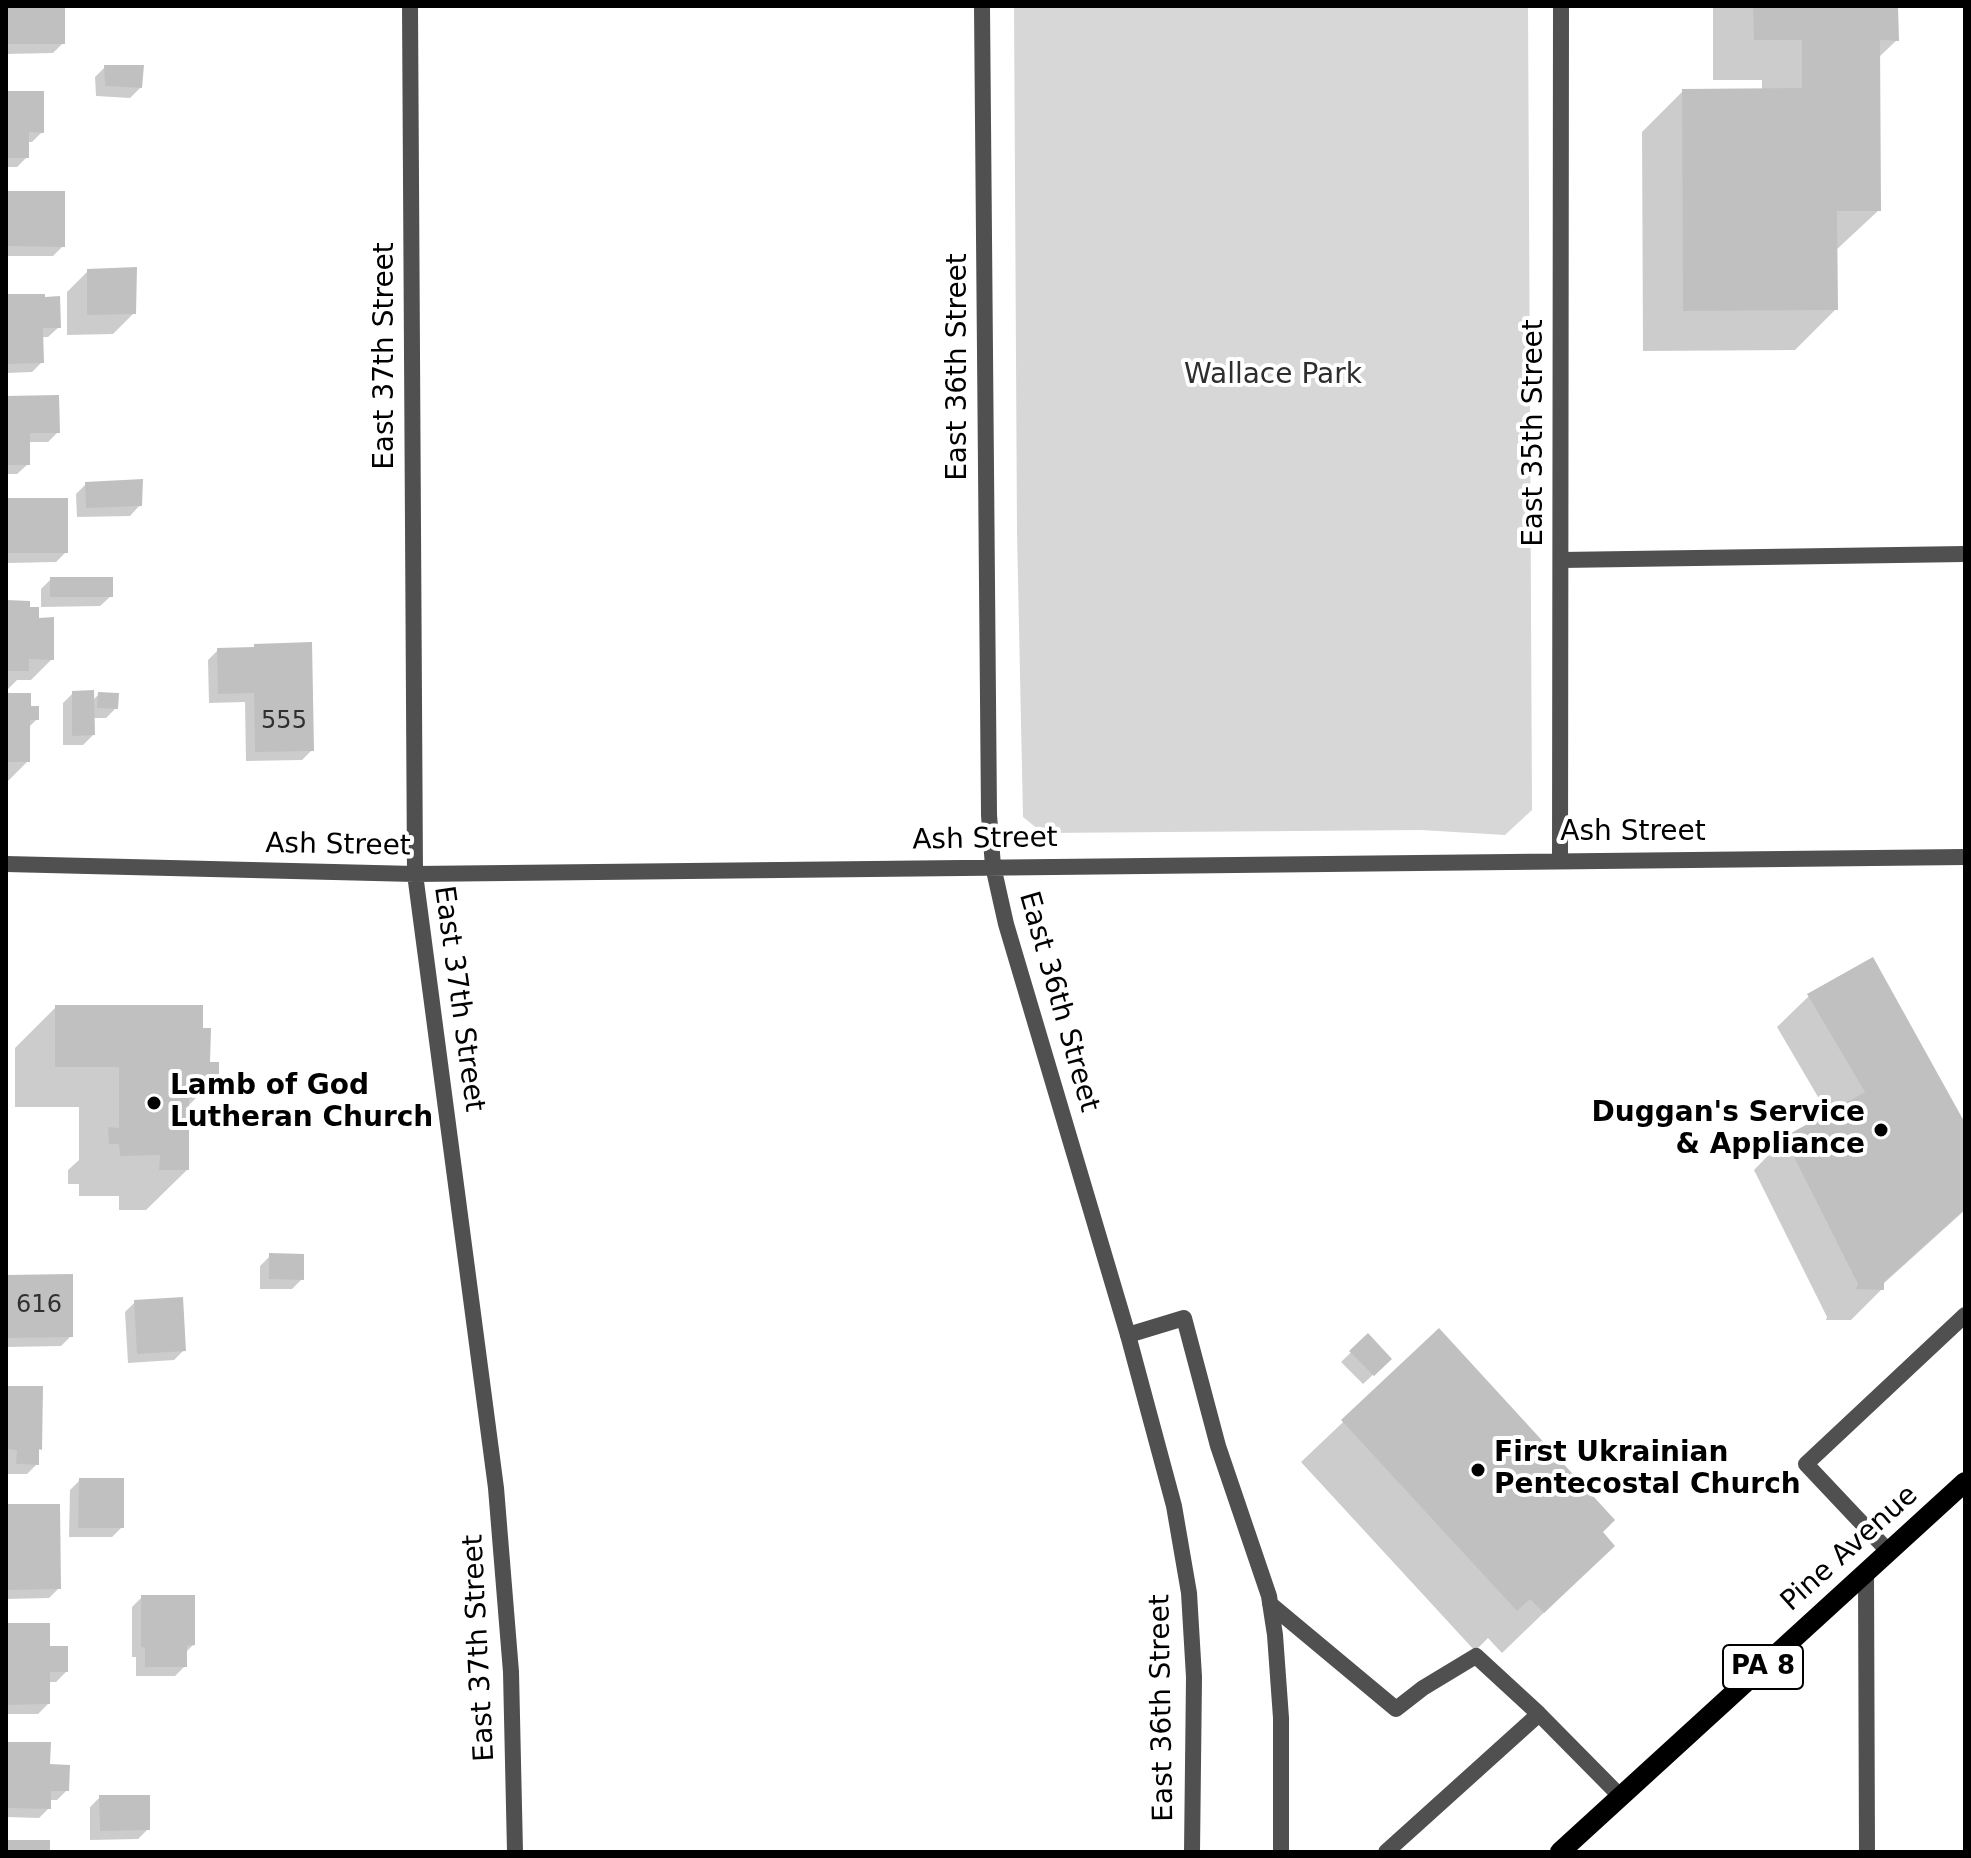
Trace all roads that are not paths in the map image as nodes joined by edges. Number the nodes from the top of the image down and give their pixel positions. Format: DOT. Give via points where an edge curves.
graph roads {
  1 [pos="410,6"];
  2 [pos="982,6"];
  3 [pos="1561,6"];
  4 [pos="1965,554"];
  5 [pos="1561,560"];
  6 [pos="1965,857"];
  7 [pos="1560,859"];
  8 [pos="6,864"];
  9 [pos="993,866"];
  10 [pos="415,874"];
  11 [pos="1965,1315"];
  12 [pos="1128,1335"];
  13 [pos="1965,1482"];
  14 [pos="1889,1552"];
  15 [pos="1866,1573"];
  16 [pos="1270,1604"];
  17 [pos="1539,1714"];
  18 [pos="1621,1797"];
  19 [pos="515,1852"];
  20 [pos="1192,1852"];
  21 [pos="1281,1852"];
  22 [pos="1386,1852"];
  23 [pos="1560,1852"];
  24 [pos="1867,1852"];
  1 -- 10 [label="street, East 37th Street"];
  2 -- 9 [label="street, East 36th Street"];
  3 -- 5 [label="street, East 35th Street"];
  4 -- 5 [label="street"];
  5 -- 7 [label="street, East 35th Street"];
  6 -- 7 [label="street, Ash Street"];
  7 -- 9 [label="street, Ash Street"];
  8 -- 10 [label="street, Ash Street"];
  9 -- 10 [label="street, Ash Street"];
  9 -- 12 [label="street, East 36th Street"];
  10 -- 19 [label="street, East 37th Street" via="496,1488 510,1659"];
  11 -- 14 [label="street" via="1806,1464"];
  12 -- 16 [label="street" via="1184,1318 1218,1446"];
  12 -- 20 [label="street, East 36th Street" via="1174,1506 1189,1593 1194,1677"];
  13 -- 14 [label="main road, Pine Avenue / PA 8"];
  14 -- 15 [label="main road, Pine Avenue / PA 8"];
  15 -- 18 [label="main road, Pine Avenue / PA 8"];
  15 -- 24 [label="street"];
  16 -- 17 [label="street" via="1396,1709 1476,1656"];
  16 -- 21 [label="street" via="1281,1718"];
  17 -- 18 [label="street"];
  17 -- 22 [label="street"];
  18 -- 23 [label="main road, Pine Avenue / PA 8"];
}
